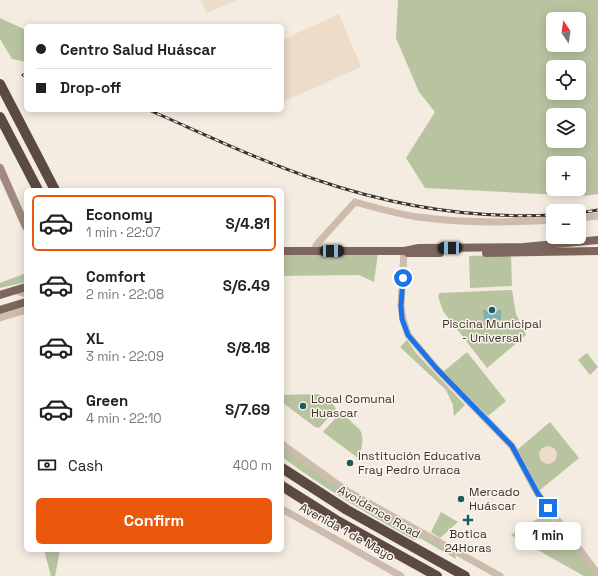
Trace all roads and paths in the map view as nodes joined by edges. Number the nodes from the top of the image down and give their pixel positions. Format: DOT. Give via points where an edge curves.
graph roads {
  1 [pos="0,84"];
  2 [pos="0,117"];
  3 [pos="0,168"];
  4 [pos="37,188"];
  5 [pos="54,188"];
  6 [pos="598,216"];
  7 [pos="586,217"];
  8 [pos="546,220"];
  9 [pos="24,222"];
  10 [pos="598,240"];
  11 [pos="284,250"];
  12 [pos="314,251"];
  13 [pos="404,251"];
  14 [pos="598,251"];
  15 [pos="24,288"];
  16 [pos="14,290"];
  17 [pos="24,293"];
  18 [pos="0,295"];
  19 [pos="24,303"];
  20 [pos="0,310"];
  21 [pos="24,311"];
  22 [pos="0,318"];
  23 [pos="284,445"];
  24 [pos="284,469"];
  25 [pos="284,487"];
  26 [pos="284,510"];
  27 [pos="598,574"];
  28 [pos="400,576"];
  29 [pos="437,576"];
  30 [pos="465,576"];
  31 [pos="500,576"];
  1 -- 5 [label="highway"];
  2 -- 4 [label="highway"];
  3 -- 9 [label="main road"];
  6 -- 7 [label="street"];
  8 -- 12 [label="street" via="452,221 416,217 355,202 317,244"];
  10 -- 13 [label="main road" via="524,247 419,248"];
  11 -- 12 [label="main road"];
  12 -- 13 [label="main road"];
  13 -- 14 [label="main road" via="411,254"];
  13 -- 27 [label="street" via="401,306 402,319 408,335 437,369 512,446 538,494"];
  15 -- 16 [label="main road"];
  16 -- 17 [label="street"];
  16 -- 18 [label="main road"];
  19 -- 20 [label="main road"];
  21 -- 22 [label="street"];
  23 -- 31 [label="street" via="347,491"];
  24 -- 30 [label="highway, Avoidance Road" via="347,510"];
  25 -- 29 [label="highway" via="336,520"];
  26 -- 28 [label="street, Avenida 1 de Mayo"];
}
